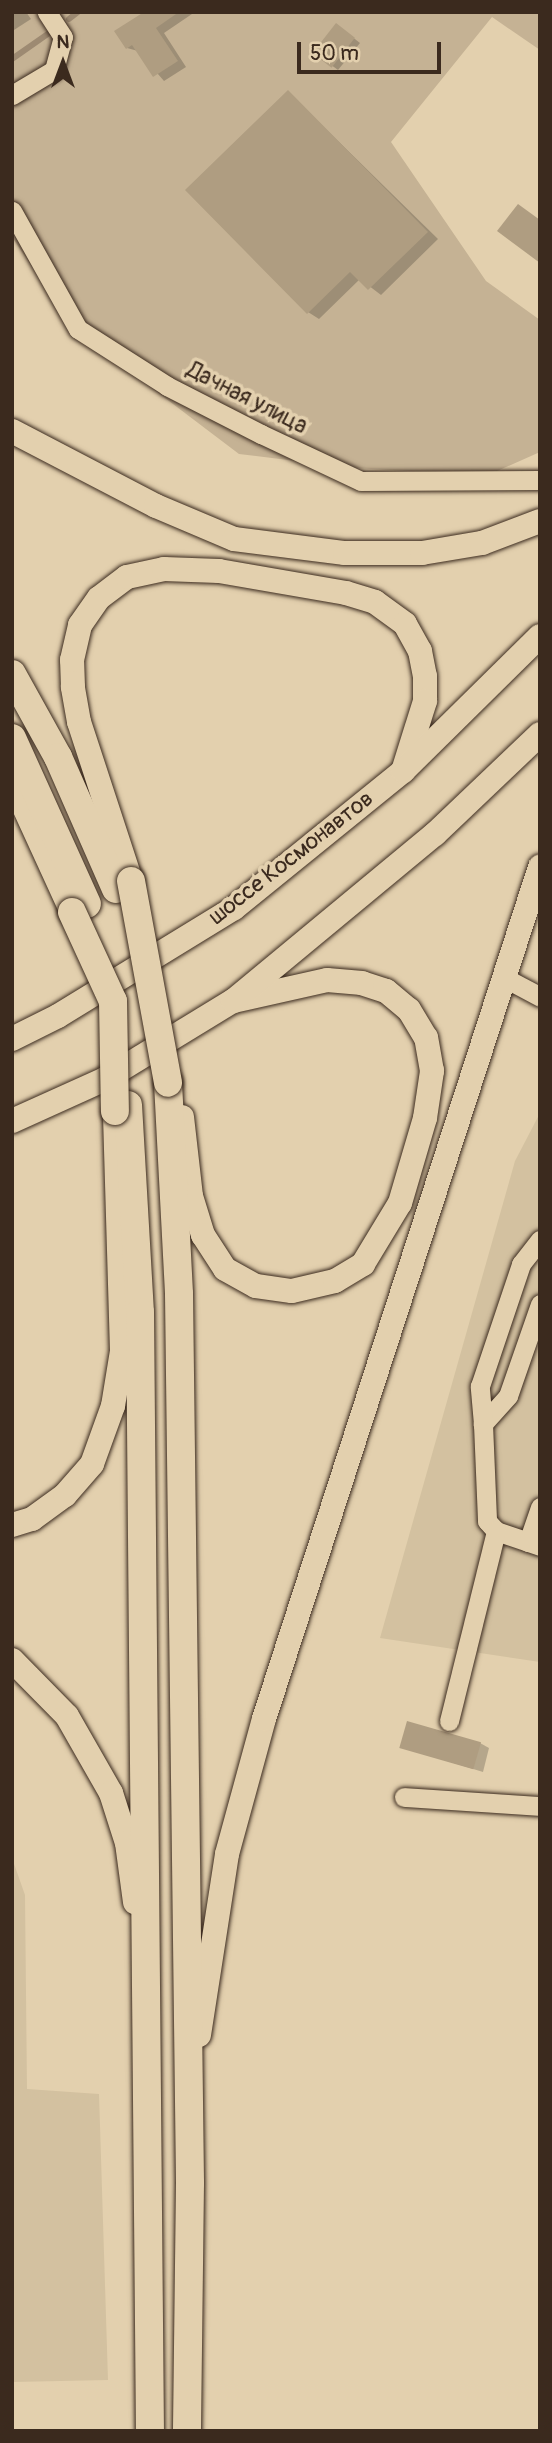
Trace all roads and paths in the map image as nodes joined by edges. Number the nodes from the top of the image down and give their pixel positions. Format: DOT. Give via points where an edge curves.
graph roads {
  1 [pos="47,12"];
  2 [pos="12,95"];
  3 [pos="12,211"];
  4 [pos="12,431"];
  5 [pos="540,480"];
  6 [pos="540,522"];
  7 [pos="540,636"];
  8 [pos="12,674"];
  9 [pos="540,734"];
  10 [pos="12,738"];
  11 [pos="403,771"];
  12 [pos="12,781"];
  13 [pos="540,867"];
  14 [pos="124,885"];
  15 [pos="80,908"];
  16 [pos="505,978"];
  17 [pos="540,997"];
  18 [pos="233,1001"];
  19 [pos="12,1039"];
  20 [pos="174,1079"];
  21 [pos="122,1108"];
  22 [pos="12,1121"];
  23 [pos="540,1240"];
  24 [pos="540,1304"];
  25 [pos="483,1424"];
  26 [pos="540,1507"];
  27 [pos="12,1525"];
  28 [pos="496,1531"];
  29 [pos="534,1544"];
  30 [pos="12,1660"];
  31 [pos="449,1721"];
  32 [pos="404,1797"];
  33 [pos="540,1806"];
  34 [pos="149,2059"];
  35 [pos="190,2183"];
  36 [pos="150,2431"];
  37 [pos="187,2431"];
  1 -- 2 [label="street" via="63,37 54,70"];
  3 -- 5 [label="street, Дачная улица" via="78,329 167,386 249,428 361,481"];
  4 -- 6 [label="main road" via="156,506 234,539 345,554 422,553 482,543"];
  7 -- 11 [label="main road, шоссе Космонавтов"];
  8 -- 14 [label="highway"];
  9 -- 18 [label="main road" via="435,834"];
  10 -- 15 [label="highway"];
  11 -- 14 [label="main road" via="425,701 425,676 420,651 405,624 375,602 219,571 164,569 127,577 99,598 80,625 72,674 79,722"];
  11 -- 19 [label="main road, шоссе Космонавтов" via="234,908"];
  12 -- 15 [label="main road"];
  13 -- 16 [label="main road"];
  14 -- 20 [label="highway, bridge"];
  15 -- 21 [label="highway, bridge" via="113,1001"];
  16 -- 17 [label="street"];
  16 -- 35 [label="main road" via="264,1718 227,1854 201,2009"];
  18 -- 20 [label="main road" via="327,980 362,983 386,991 409,1010 426,1038 432,1071 425,1118 400,1203 363,1264 335,1281 292,1291 256,1286 225,1269 203,1235 191,1196"];
  18 -- 22 [label="main road" via="105,1079"];
  20 -- 35 [label="highway"];
  21 -- 27 [label="main road" via="122,1351 113,1406 92,1464 65,1495 33,1520"];
  21 -- 34 [label="highway" via="139,1312"];
  23 -- 25 [label="street" via="521,1264 480,1386"];
  24 -- 25 [label="street" via="509,1396"];
  25 -- 28 [label="street" via="487,1521"];
  26 -- 29 [label="street"];
  28 -- 29 [label="street"];
  28 -- 31 [label="street"];
  30 -- 34 [label="main road" via="67,1716 111,1793 127,1843 135,1898"];
  32 -- 33 [label="street"];
  34 -- 36 [label="highway"];
  35 -- 37 [label="highway"];
}
